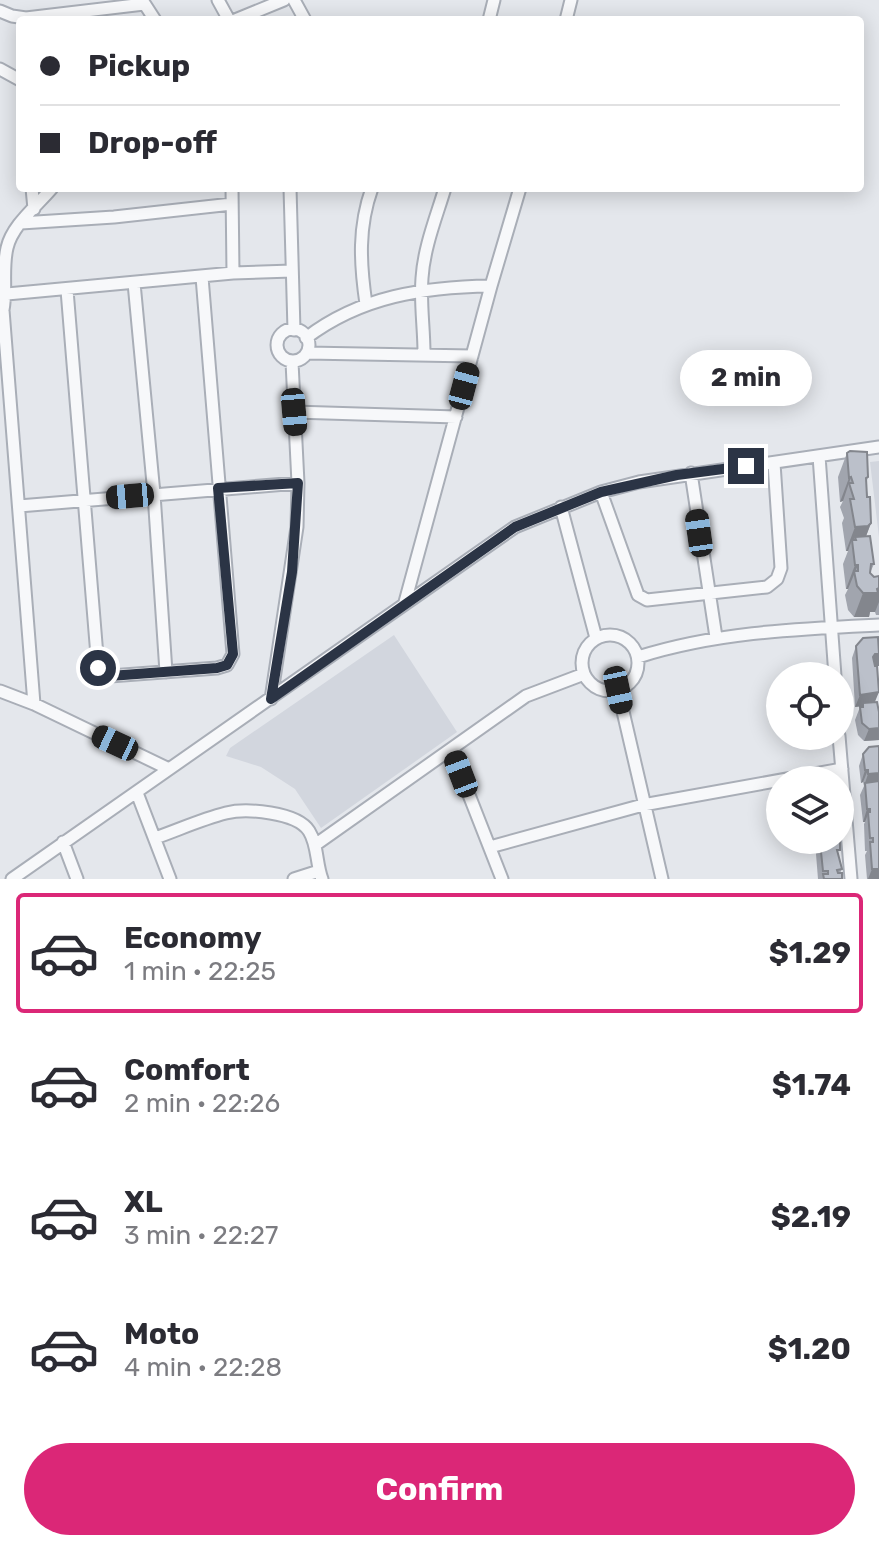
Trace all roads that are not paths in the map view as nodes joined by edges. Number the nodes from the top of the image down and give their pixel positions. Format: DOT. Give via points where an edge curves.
graph roads {
  1 [pos="59,0"];
  2 [pos="284,0"];
  3 [pos="143,2"];
  4 [pos="65,12"];
  5 [pos="39,16"];
  6 [pos="242,16"];
  7 [pos="32,192"];
  8 [pos="49,192"];
  9 [pos="232,192"];
  10 [pos="290,192"];
  11 [pos="371,192"];
  12 [pos="444,192"];
  13 [pos="519,192"];
  14 [pos="232,204"];
  15 [pos="34,209"];
  16 [pos="21,223"];
  17 [pos="292,271"];
  18 [pos="233,273"];
  19 [pos="202,277"];
  20 [pos="134,283"];
  21 [pos="491,286"];
  22 [pos="67,290"];
  23 [pos="422,290"];
  24 [pos="7,294"];
  25 [pos="366,304"];
  26 [pos="294,330"];
  27 [pos="306,338"];
  28 [pos="307,353"];
  29 [pos="424,353"];
  30 [pos="472,356"];
  31 [pos="292,362"];
  32 [pos="294,412"];
  33 [pos="456,417"];
  34 [pos="879,447"];
  35 [pos="819,456"];
  36 [pos="774,463"];
  37 [pos="691,473"];
  38 [pos="298,483"];
  39 [pos="218,488"];
  40 [pos="601,492"];
  41 [pos="154,494"];
  42 [pos="83,500"];
  43 [pos="19,506"];
  44 [pos="561,507"];
  45 [pos="708,592"];
  46 [pos="405,602"];
  47 [pos="879,625"];
  48 [pos="831,627"];
  49 [pos="716,637"];
  50 [pos="596,638"];
  51 [pos="638,657"];
  52 [pos="834,662"];
  53 [pos="166,672"];
  54 [pos="584,674"];
  55 [pos="618,690"];
  56 [pos="0,691"];
  57 [pos="271,699"];
  58 [pos="34,704"];
  59 [pos="451,749"];
  60 [pos="169,769"];
  61 [pos="766,783"];
  62 [pos="137,793"];
  63 [pos="643,805"];
  64 [pos="155,838"];
  65 [pos="63,842"];
  66 [pos="315,845"];
  67 [pos="490,847"];
  68 [pos="849,854"];
  69 [pos="320,875"];
  70 [pos="12,879"];
  71 [pos="77,879"];
  72 [pos="170,879"];
  73 [pos="294,879"];
  74 [pos="502,879"];
  75 [pos="662,879"];
  76 [pos="851,879"];
  1 -- 4 [label="street"];
  2 -- 6 [label="street"];
  3 -- 4 [label="street"];
  4 -- 5 [label="street"];
  7 -- 15 [label="street"];
  8 -- 15 [label="street"];
  9 -- 14 [label="street"];
  10 -- 17 [label="street"];
  11 -- 25 [label="street" via="360,243"];
  12 -- 23 [label="street" via="428,240"];
  13 -- 21 [label="street"];
  14 -- 16 [label="street"];
  14 -- 18 [label="street"];
  15 -- 16 [label="street"];
  16 -- 24 [label="street" via="7,246"];
  17 -- 18 [label="street"];
  17 -- 26 [label="street"];
  18 -- 19 [label="street"];
  19 -- 20 [label="street"];
  19 -- 39 [label="street"];
  20 -- 22 [label="street"];
  20 -- 41 [label="street"];
  21 -- 23 [label="street"];
  21 -- 30 [label="street"];
  22 -- 24 [label="street"];
  22 -- 42 [label="street"];
  23 -- 25 [label="street"];
  23 -- 29 [label="street"];
  24 -- 43 [label="street" via="3,310"];
  25 -- 27 [label="street"];
  26 -- 27 [label="street"];
  26 -- 31 [label="street" via="284,332 277,346"];
  27 -- 28 [label="street"];
  28 -- 29 [label="street"];
  28 -- 31 [label="street"];
  29 -- 30 [label="street"];
  30 -- 33 [label="street"];
  31 -- 32 [label="street"];
  32 -- 33 [label="street"];
  32 -- 38 [label="street"];
  33 -- 46 [label="street"];
  34 -- 35 [label="street"];
  35 -- 36 [label="street"];
  35 -- 48 [label="street"];
  36 -- 37 [label="street"];
  36 -- 45 [label="street" via="781,568 777,579 767,587"];
  37 -- 40 [label="street"];
  37 -- 45 [label="street"];
  38 -- 39 [label="street"];
  38 -- 57 [label="street" via="292,572"];
  39 -- 41 [label="street"];
  39 -- 53 [label="street" via="233,654 227,665"];
  40 -- 44 [label="street"];
  40 -- 45 [label="street" via="638,595 647,600"];
  41 -- 42 [label="street"];
  41 -- 53 [label="street"];
  42 -- 43 [label="street"];
  42 -- 53 [label="street" via="98,668 110,676"];
  43 -- 58 [label="street"];
  44 -- 46 [label="street" via="515,527"];
  44 -- 50 [label="street"];
  45 -- 49 [label="street"];
  46 -- 57 [label="street"];
  47 -- 48 [label="street"];
  48 -- 49 [label="street"];
  48 -- 52 [label="street"];
  49 -- 51 [label="street"];
  50 -- 51 [label="street" via="622,637"];
  50 -- 54 [label="street" via="586,648"];
  51 -- 55 [label="street" via="635,678"];
  54 -- 55 [label="street" via="598,689"];
  54 -- 59 [label="street" via="526,696"];
  55 -- 63 [label="street"];
  56 -- 58 [label="street"];
  57 -- 60 [label="street"];
  58 -- 60 [label="street"];
  59 -- 66 [label="street"];
  59 -- 67 [label="street"];
  60 -- 62 [label="street"];
  61 -- 63 [label="street"];
  62 -- 64 [label="street"];
  62 -- 65 [label="street"];
  63 -- 67 [label="street"];
  63 -- 75 [label="street"];
  64 -- 66 [label="street" via="238,811 294,819"];
  64 -- 72 [label="street"];
  65 -- 70 [label="street"];
  65 -- 71 [label="street"];
  66 -- 69 [label="street"];
  67 -- 74 [label="street"];
  68 -- 76 [label="street"];
  69 -- 73 [label="street"];
}
